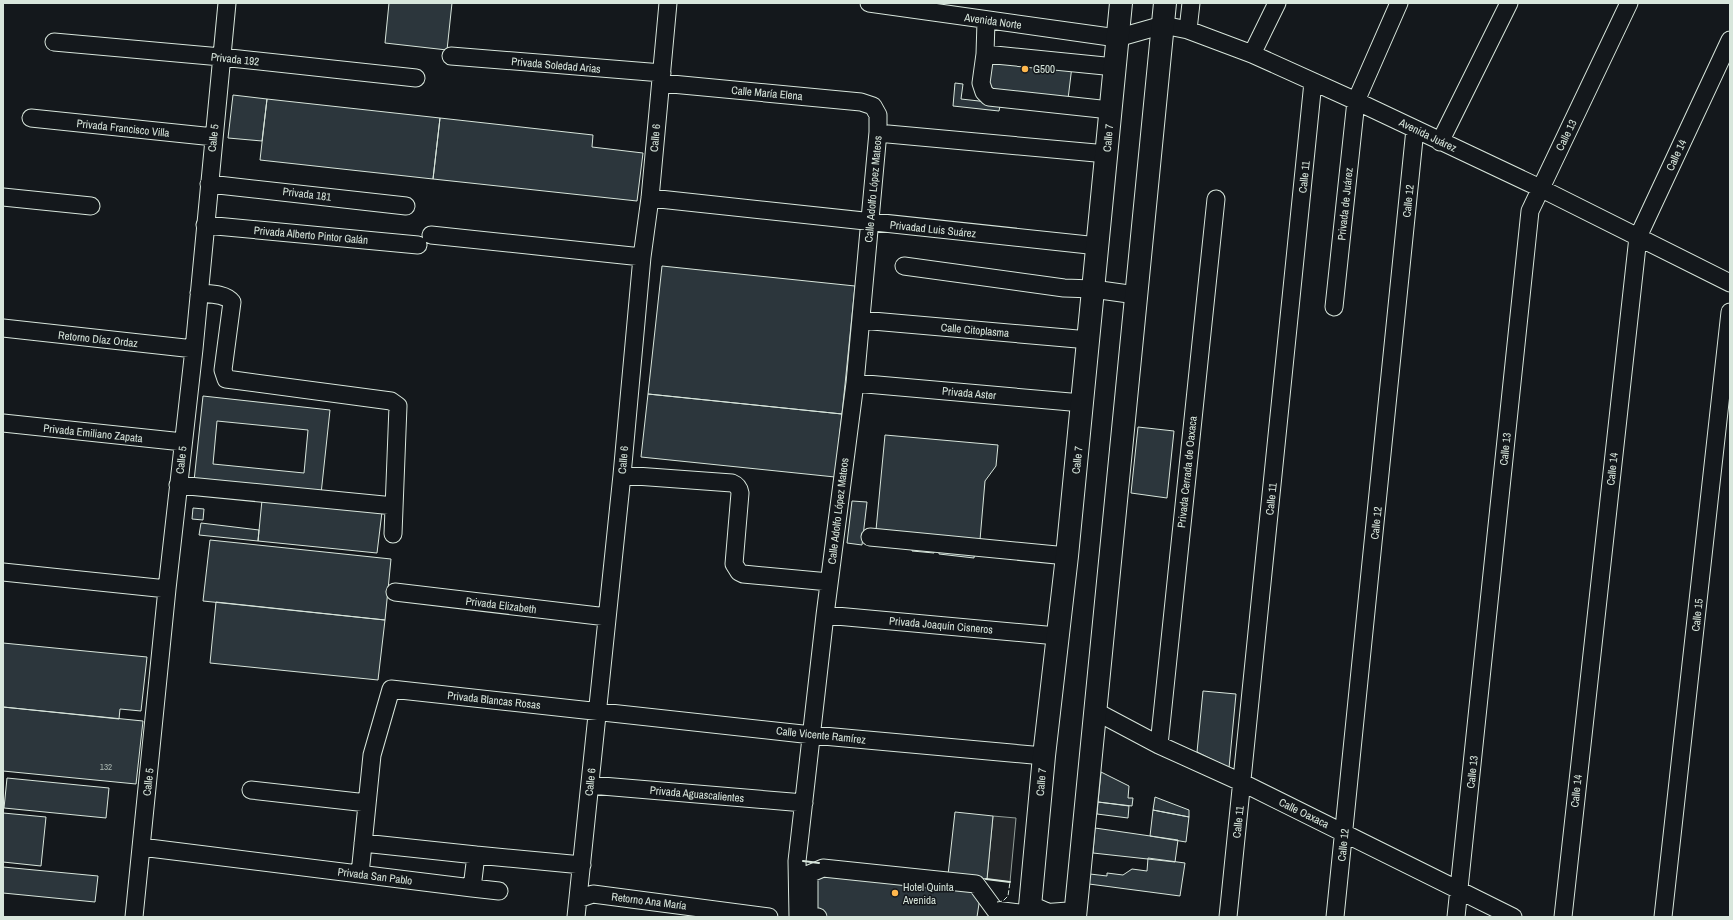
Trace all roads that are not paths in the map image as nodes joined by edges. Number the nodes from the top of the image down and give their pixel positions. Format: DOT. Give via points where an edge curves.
graph roads {
  1 [pos="226,3"];
  2 [pos="668,3"];
  3 [pos="869,3"];
  4 [pos="1121,3"];
  5 [pos="1165,3"];
  6 [pos="1191,3"];
  7 [pos="1277,3"];
  8 [pos="1399,3"];
  9 [pos="1509,3"];
  10 [pos="1629,3"];
  11 [pos="986,21"];
  12 [pos="1163,25"];
  13 [pos="1188,30"];
  14 [pos="1117,38"];
  15 [pos="1730,40"];
  16 [pos="54,42"];
  17 [pos="985,54"];
  18 [pos="1252,54"];
  19 [pos="451,56"];
  20 [pos="221,58"];
  21 [pos="1114,68"];
  22 [pos="416,78"];
  23 [pos="661,78"];
  24 [pos="1313,82"];
  25 [pos="1356,100"];
  26 [pos="873,106"];
  27 [pos="1110,110"];
  28 [pos="32,118"];
  29 [pos="1415,129"];
  30 [pos="888,134"];
  31 [pos="214,137"];
  32 [pos="1440,142"];
  33 [pos="1106,154"];
  34 [pos="209,184"];
  35 [pos="1540,188"];
  36 [pos="3,197"];
  37 [pos="650,198"];
  38 [pos="1216,199"];
  39 [pos="91,206"];
  40 [pos="406,206"];
  41 [pos="870,223"];
  42 [pos="205,225"];
  43 [pos="1638,236"];
  44 [pos="1098,246"];
  45 [pos="642,257"];
  46 [pos="904,266"];
  47 [pos="1730,283"];
  48 [pos="1093,289"];
  49 [pos="199,293"];
  50 [pos="1136,295"];
  51 [pos="1334,307"];
  52 [pos="1730,312"];
  53 [pos="860,320"];
  54 [pos="3,328"];
  55 [pos="1089,340"];
  56 [pos="194,349"];
  57 [pos="855,383"];
  58 [pos="1082,403"];
  59 [pos="3,423"];
  60 [pos="183,442"];
  61 [pos="622,475"];
  62 [pos="178,485"];
  63 [pos="394,506"];
  64 [pos="393,534"];
  65 [pos="870,537"];
  66 [pos="1067,556"];
  67 [pos="3,572"];
  68 [pos="829,582"];
  69 [pos="167,589"];
  70 [pos="395,592"];
  71 [pos="825,615"];
  72 [pos="607,617"];
  73 [pos="1057,636"];
  74 [pos="1095,711"];
  75 [pos="598,712"];
  76 [pos="812,734"];
  77 [pos="1158,744"];
  78 [pos="1044,756"];
  79 [pos="1243,783"];
  80 [pos="590,785"];
  81 [pos="252,790"];
  82 [pos="367,803"];
  83 [pos="804,803"];
  84 [pos="1344,833"];
  85 [pos="363,843"];
  86 [pos="141,848"];
  87 [pos="476,855"];
  88 [pos="582,865"];
  89 [pos="360,874"];
  90 [pos="472,888"];
  91 [pos="499,891"];
  92 [pos="1459,891"];
  93 [pos="578,900"];
  94 [pos="1029,913"];
  95 [pos="992,914"];
  96 [pos="1075,915"];
  97 [pos="134,917"];
  98 [pos="576,917"];
  99 [pos="769,917"];
  100 [pos="798,917"];
  101 [pos="818,917"];
  102 [pos="1228,917"];
  103 [pos="1335,917"];
  104 [pos="1456,917"];
  105 [pos="1513,917"];
  106 [pos="1563,917"];
  107 [pos="1663,917"];
  1 -- 20 [label="street, Calle 5"];
  2 -- 23 [label="street, Calle 6"];
  3 -- 11 [label="street, Avenida Norte"];
  4 -- 14 [label="main road, Calle 7"];
  5 -- 12 [label="main road"];
  6 -- 13 [label="street"];
  7 -- 18 [label="street"];
  8 -- 25 [label="street"];
  9 -- 32 [label="street"];
  10 -- 35 [label="street, Calle 13"];
  11 -- 14 [label="street, Avenida Norte"];
  11 -- 17 [label="street"];
  12 -- 13 [label="street, Avenida Juárez"];
  12 -- 14 [label="street, Avenida Juárez"];
  12 -- 50 [label="main road"];
  13 -- 18 [label="street, Avenida Juárez"];
  14 -- 21 [label="main road, Calle 7"];
  15 -- 43 [label="street, Calle 14"];
  16 -- 20 [label="street, Privada 192"];
  17 -- 21 [label="street"];
  17 -- 27 [label="street" via="981,83 989,97"];
  18 -- 24 [label="street, Avenida Juárez"];
  19 -- 23 [label="street, Privada Soledad Arias"];
  20 -- 22 [label="street, Privada 192"];
  20 -- 31 [label="street, Calle 5"];
  21 -- 27 [label="main road, Calle 7"];
  23 -- 26 [label="street, Calle María Elena" via="860,102"];
  23 -- 37 [label="street, Calle 6"];
  24 -- 25 [label="street, Avenida Juárez"];
  24 -- 79 [label="street, Calle 11"];
  25 -- 29 [label="street, Avenida Juárez"];
  25 -- 51 [label="street, Privada de Juárez"];
  26 -- 41 [label="street, Calle Adolfo López Mateos" via="878,115 878,132"];
  27 -- 33 [label="main road, Calle 7"];
  28 -- 31 [label="street, Privada Francisco Villa"];
  29 -- 32 [label="street, Avenida Juárez"];
  29 -- 84 [label="street, Calle 12"];
  30 -- 33 [label="street"];
  31 -- 34 [label="street, Calle 5"];
  32 -- 35 [label="street, Avenida Juárez"];
  33 -- 44 [label="main road, Calle 7"];
  34 -- 40 [label="street, Privada 181"];
  34 -- 42 [label="street, Calle 5"];
  35 -- 43 [label="street, Avenida Juárez"];
  35 -- 92 [label="street, Calle 13" via="1530,211"];
  36 -- 39 [label="street"];
  37 -- 41 [label="street, Privadad Luis Suárez"];
  37 -- 45 [label="street, Calle 6"];
  38 -- 77 [label="street, Privada Cerrada de Oaxaca"];
  41 -- 44 [label="street, Privadad Luis Suárez"];
  41 -- 53 [label="street, Calle Adolfo López Mateos"];
  42 -- 45 [label="street, Privada Alberto Pintor Galán"];
  42 -- 49 [label="street, Calle 5"];
  43 -- 47 [label="street, Avenida Juárez"];
  43 -- 106 [label="street, Calle 14"];
  44 -- 48 [label="main road, Calle 7"];
  45 -- 61 [label="street, Calle 6"];
  46 -- 48 [label="street" via="1064,288"];
  48 -- 50 [label="street"];
  48 -- 55 [label="main road, Calle 7"];
  49 -- 56 [label="street, Calle 5"];
  49 -- 63 [label="street" via="224,296 232,302 223,370 226,379 395,403 399,411"];
  50 -- 74 [label="main road"];
  52 -- 107 [label="street, Calle 15"];
  53 -- 55 [label="street, Calle Citoplasma"];
  53 -- 57 [label="street, Calle Adolfo López Mateos"];
  54 -- 56 [label="street, Retorno Díaz Ordaz"];
  55 -- 58 [label="main road, Calle 7"];
  56 -- 60 [label="street, Calle 5"];
  57 -- 58 [label="street, Privada Aster"];
  57 -- 68 [label="street, Calle Adolfo López Mateos"];
  58 -- 66 [label="main road, Calle 7"];
  59 -- 60 [label="street, Privada Emiliano Zapata"];
  60 -- 62 [label="street, Calle 5"];
  61 -- 68 [label="street" via="736,485 740,493 734,564 738,572"];
  61 -- 72 [label="street, Calle 6"];
  62 -- 63 [label="street"];
  62 -- 69 [label="street, Calle 5"];
  63 -- 64 [label="street"];
  65 -- 66 [label="street"];
  66 -- 73 [label="main road, Calle 7"];
  67 -- 69 [label="street"];
  68 -- 71 [label="street, Calle Adolfo López Mateos"];
  69 -- 86 [label="street, Calle 5"];
  70 -- 72 [label="street, Privada Elizabeth"];
  71 -- 73 [label="street, Privada Joaquín Cisneros"];
  71 -- 76 [label="street, Calle Adolfo López Mateos"];
  72 -- 75 [label="street, Calle 6"];
  73 -- 78 [label="main road, Calle 7"];
  74 -- 77 [label="street, Calle Oaxaca"];
  74 -- 96 [label="main road"];
  75 -- 76 [label="street, Calle Vicente Ramírez"];
  75 -- 80 [label="street, Calle 6"];
  75 -- 82 [label="street, Privada Blancas Rosas" via="391,689 372,755"];
  76 -- 78 [label="street, Calle Vicente Ramírez"];
  76 -- 83 [label="street, Calle Adolfo López Mateos"];
  77 -- 79 [label="street, Calle Oaxaca"];
  78 -- 94 [label="main road, Calle 7"];
  79 -- 84 [label="street, Calle Oaxaca"];
  79 -- 102 [label="street, Calle 11"];
  80 -- 83 [label="street, Privada Aguascalientes"];
  80 -- 88 [label="street, Calle 6"];
  81 -- 82 [label="street"];
  82 -- 85 [label="street"];
  83 -- 100 [label="street, Calle Adolfo López Mateos" via="797,861"];
  84 -- 92 [label="street, Calle Oaxaca"];
  84 -- 103 [label="street, Calle 12"];
  85 -- 87 [label="street"];
  85 -- 89 [label="street"];
  86 -- 89 [label="street, Privada San Pablo"];
  86 -- 97 [label="street, Calle 5"];
  87 -- 88 [label="street"];
  87 -- 90 [label="street"];
  88 -- 93 [label="street, Calle 6"];
  89 -- 90 [label="street, Privada San Pablo"];
  90 -- 91 [label="street, Privada San Pablo"];
  92 -- 104 [label="street, Calle 13"];
  92 -- 105 [label="street, Calle Oaxaca"];
  93 -- 98 [label="street, Calle 6"];
  93 -- 99 [label="street, Retorno Ana María" via="593,894"];
  94 -- 95 [label="street"];
  94 -- 96 [label="main road"];
  95 -- 101 [label="street" via="976,884 823,868 809,874 810,915"];
}
